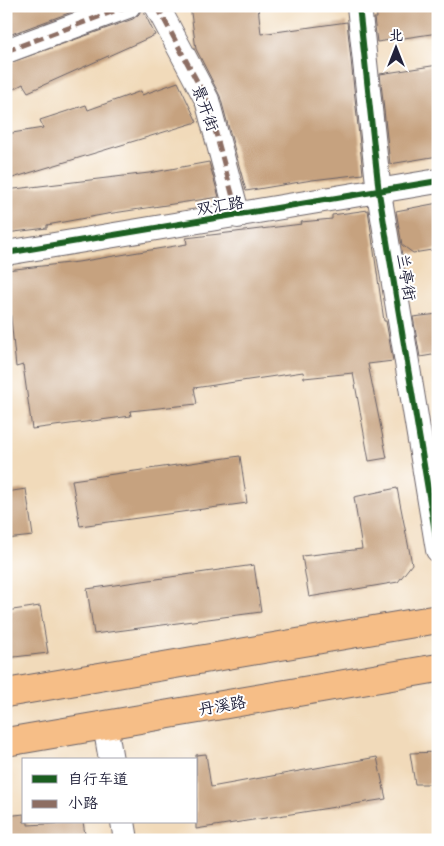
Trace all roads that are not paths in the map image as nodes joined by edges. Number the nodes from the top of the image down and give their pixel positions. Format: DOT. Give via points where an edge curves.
graph roads {
  1 [pos="128,6"];
  2 [pos="157,6"];
  3 [pos="359,6"];
  4 [pos="6,51"];
  5 [pos="438,181"];
  6 [pos="379,193"];
  7 [pos="238,216"];
  8 [pos="6,253"];
  9 [pos="438,550"];
  10 [pos="438,619"];
  11 [pos="438,668"];
  12 [pos="6,693"];
  13 [pos="105,725"];
  14 [pos="6,742"];
  15 [pos="111,758"];
  16 [pos="123,824"];
  17 [pos="126,840"];
  1 -- 4 [label="street"];
  2 -- 7 [label="street, 景开街" via="207,100"];
  3 -- 6 [label="street, 兰亭街"];
  5 -- 6 [label="street, 双汇路"];
  6 -- 7 [label="street, 双汇路"];
  6 -- 9 [label="street, 兰亭街"];
  7 -- 8 [label="street, 双汇路"];
  10 -- 12 [label="main road"];
  11 -- 13 [label="main road, 丹溪路"];
  13 -- 14 [label="main road, 丹溪路"];
  13 -- 15 [label="street"];
  16 -- 17 [label="street"];
}
